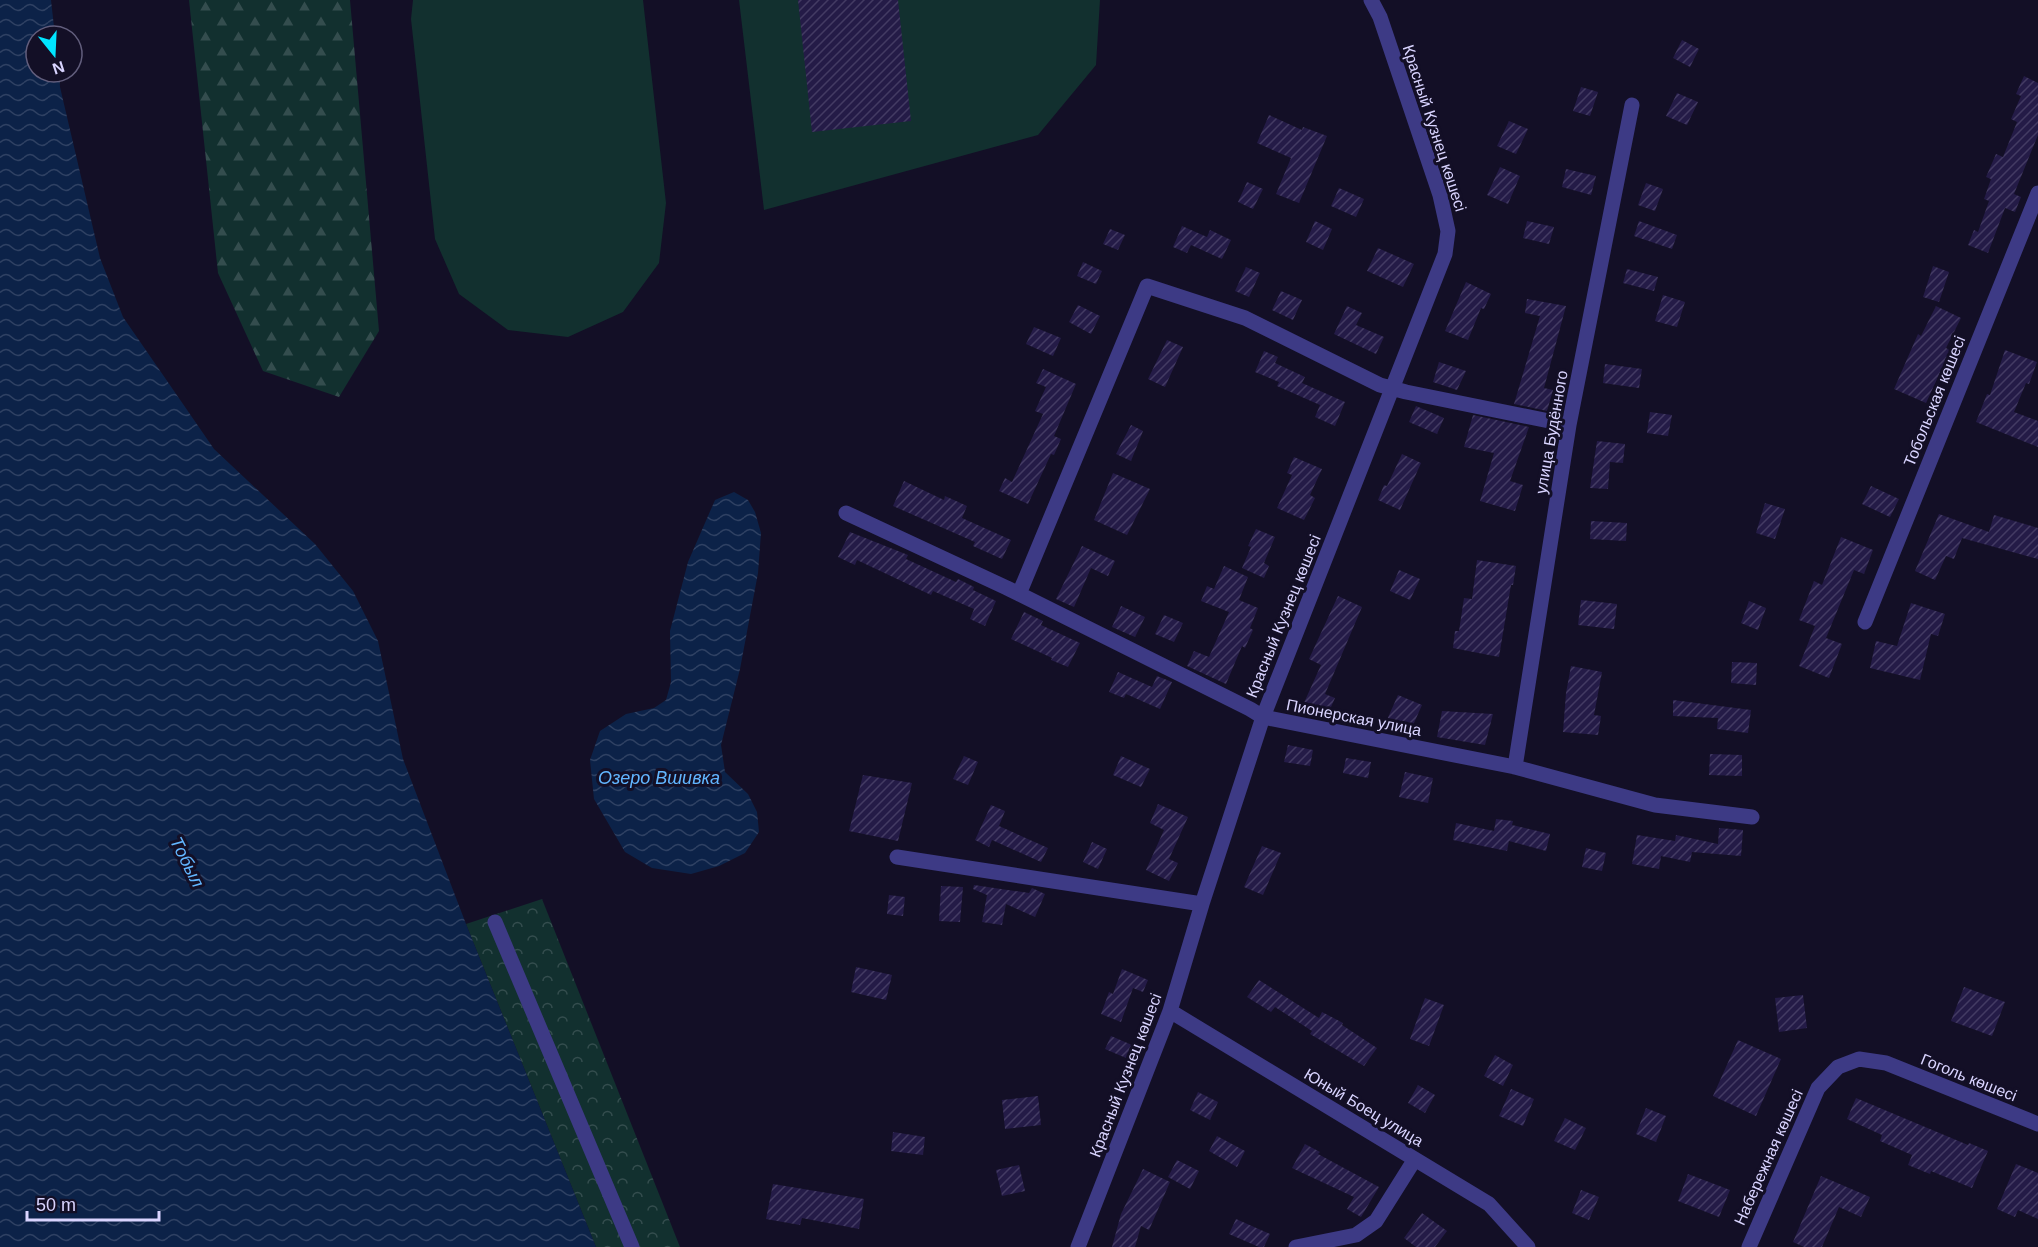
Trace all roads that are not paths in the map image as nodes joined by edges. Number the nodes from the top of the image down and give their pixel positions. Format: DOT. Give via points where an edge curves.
graph roads {
  1 [pos="1371,0"];
  2 [pos="1632,105"];
  3 [pos="2038,193"];
  4 [pos="1393,389"];
  5 [pos="1569,425"];
  6 [pos="846,513"];
  7 [pos="1020,594"];
  8 [pos="1865,622"];
  9 [pos="1263,717"];
  10 [pos="1515,767"];
  11 [pos="1752,817"];
  12 [pos="897,857"];
  13 [pos="1202,904"];
  14 [pos="495,922"];
  15 [pos="1170,1011"];
  16 [pos="1886,1063"];
  17 [pos="2038,1124"];
  18 [pos="1415,1159"];
  19 [pos="632,1247"];
  20 [pos="1078,1247"];
  21 [pos="1296,1247"];
  22 [pos="1528,1247"];
  23 [pos="1749,1247"];
  1 -- 4 [label="street, Красный Кузнец көшесі" via="1440,195 1448,231 1445,254"];
  2 -- 5 [label="street, улица Будённого"];
  3 -- 8 [label="street, Тобольская көшесі"];
  4 -- 5 [label="street"];
  4 -- 7 [label="street" via="1245,318 1147,286"];
  4 -- 9 [label="street, Красный Кузнец көшесі"];
  5 -- 10 [label="street, улица Будённого"];
  6 -- 7 [label="street, Пионерская улица"];
  7 -- 9 [label="street, Пионерская улица"];
  9 -- 10 [label="street, Пионерская улица"];
  9 -- 13 [label="street, Красный Кузнец көшесі"];
  10 -- 11 [label="street, Пионерская улица" via="1655,805"];
  12 -- 13 [label="street"];
  13 -- 15 [label="street, Красный Кузнец көшесі"];
  14 -- 19 [label="street"];
  15 -- 18 [label="street, Юный Боец улица"];
  15 -- 20 [label="street, Красный Кузнец көшесі"];
  16 -- 17 [label="street, Гоголь көшесі"];
  16 -- 23 [label="street, Набережная көшесі" via="1859,1059 1838,1067 1818,1088"];
  18 -- 21 [label="street" via="1376,1221 1356,1235"];
  18 -- 22 [label="street, Юный Боец улица" via="1489,1204"];
}
